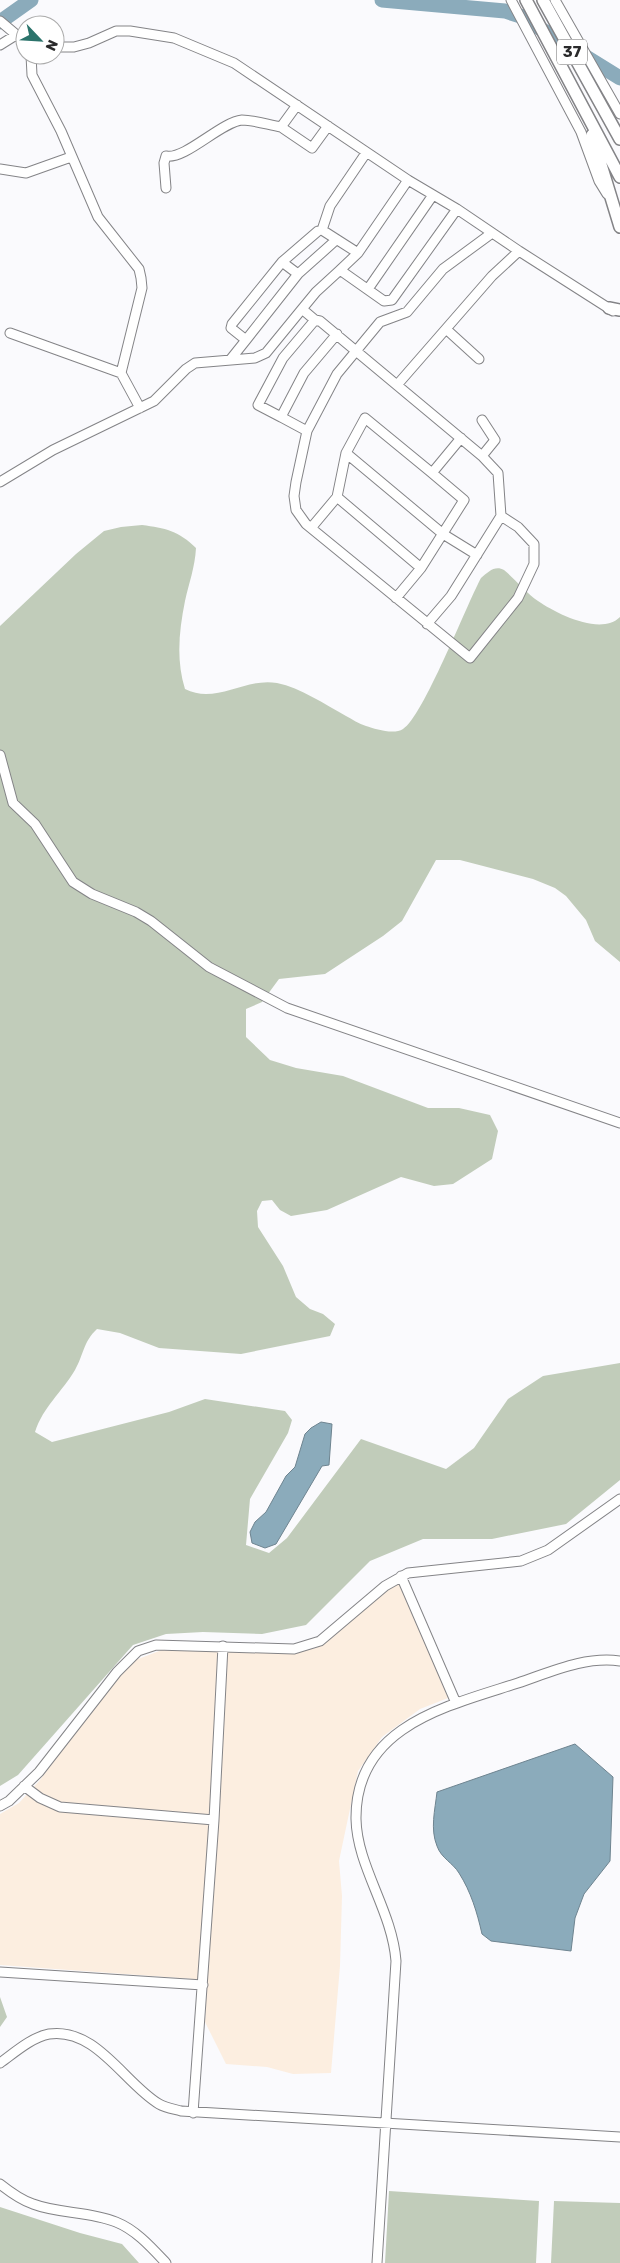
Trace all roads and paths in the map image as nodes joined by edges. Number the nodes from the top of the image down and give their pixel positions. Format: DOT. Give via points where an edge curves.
graph roads {
  1 [pos="511,0"];
  2 [pos="543,0"];
  3 [pos="555,0"];
  4 [pos="527,3"];
  5 [pos="556,14"];
  6 [pos="0,21"];
  7 [pos="15,34"];
  8 [pos="15,36"];
  9 [pos="0,45"];
  10 [pos="65,47"];
  11 [pos="32,65"];
  12 [pos="297,105"];
  13 [pos="584,110"];
  14 [pos="620,114"];
  15 [pos="328,126"];
  16 [pos="281,127"];
  17 [pos="618,135"];
  18 [pos="366,152"];
  19 [pos="71,157"];
  20 [pos="0,169"];
  21 [pos="620,177"];
  22 [pos="408,180"];
  23 [pos="166,188"];
  24 [pos="433,195"];
  25 [pos="612,203"];
  26 [pos="457,209"];
  27 [pos="620,227"];
  28 [pos="322,230"];
  29 [pos="492,233"];
  30 [pos="336,240"];
  31 [pos="519,251"];
  32 [pos="358,253"];
  33 [pos="282,262"];
  34 [pos="340,270"];
  35 [pos="298,274"];
  36 [pos="368,290"];
  37 [pos="302,309"];
  38 [pos="614,309"];
  39 [pos="620,315"];
  40 [pos="315,320"];
  41 [pos="446,329"];
  42 [pos="10,333"];
  43 [pos="337,334"];
  44 [pos="246,340"];
  45 [pos="357,351"];
  46 [pos="230,360"];
  47 [pos="479,360"];
  48 [pos="122,373"];
  49 [pos="397,385"];
  50 [pos="140,408"];
  51 [pos="281,417"];
  52 [pos="482,420"];
  53 [pos="307,431"];
  54 [pos="461,438"];
  55 [pos="346,453"];
  56 [pos="482,456"];
  57 [pos="432,473"];
  58 [pos="0,482"];
  59 [pos="337,497"];
  60 [pos="501,516"];
  61 [pos="312,528"];
  62 [pos="442,534"];
  63 [pos="477,555"];
  64 [pos="421,568"];
  65 [pos="396,598"];
  66 [pos="427,624"];
  67 [pos="0,755"];
  68 [pos="620,1123"];
  69 [pos="620,1499"];
  70 [pos="401,1576"];
  71 [pos="224,1646"];
  72 [pos="620,1662"];
  73 [pos="456,1703"];
  74 [pos="24,1786"];
  75 [pos="0,1806"];
  76 [pos="214,1820"];
  77 [pos="0,1972"];
  78 [pos="203,1985"];
  79 [pos="0,2063"];
  80 [pos="194,2113"];
  81 [pos="387,2124"];
  82 [pos="620,2137"];
  83 [pos="0,2184"];
  84 [pos="166,2263"];
  85 [pos="377,2263"];
  1 -- 25 [label="street" via="581,132 599,181"];
  2 -- 5 [label="main road, 37"];
  3 -- 5 [label="street"];
  4 -- 13 [label="main road, 37"];
  5 -- 14 [label="street"];
  5 -- 17 [label="main road, 37"];
  6 -- 7 [label="street"];
  8 -- 9 [label="street"];
  10 -- 12 [label="street" via="89,43 116,31 168,37 234,63"];
  11 -- 19 [label="street" via="32,75"];
  12 -- 15 [label="street"];
  12 -- 16 [label="street"];
  13 -- 21 [label="main road, 37"];
  13 -- 25 [label="main road"];
  15 -- 16 [label="street" via="312,148"];
  15 -- 18 [label="street"];
  16 -- 23 [label="street" via="242,120 180,155 166,156"];
  18 -- 22 [label="street"];
  18 -- 28 [label="street" via="330,206"];
  19 -- 20 [label="street" via="26,173"];
  19 -- 48 [label="street" via="98,217 139,270 141,278 142,288"];
  22 -- 24 [label="street"];
  22 -- 32 [label="street"];
  24 -- 26 [label="street"];
  24 -- 36 [label="street"];
  25 -- 27 [label="main road"];
  26 -- 29 [label="street"];
  26 -- 36 [label="street" via="392,300 384,301"];
  28 -- 30 [label="street"];
  28 -- 33 [label="street"];
  29 -- 31 [label="street"];
  29 -- 45 [label="street" via="443,269 407,312 380,322"];
  30 -- 32 [label="street"];
  30 -- 35 [label="street"];
  31 -- 38 [label="street"];
  31 -- 41 [label="street" via="492,276"];
  32 -- 34 [label="street"];
  33 -- 35 [label="street"];
  33 -- 44 [label="street" via="232,324 231,328"];
  34 -- 36 [label="street"];
  34 -- 37 [label="street"];
  35 -- 44 [label="street"];
  37 -- 40 [label="street"];
  37 -- 46 [label="street" via="266,353 255,358"];
  38 -- 39 [label="street"];
  40 -- 43 [label="street"];
  40 -- 51 [label="street" via="283,358 258,405"];
  41 -- 47 [label="street"];
  41 -- 49 [label="street"];
  42 -- 48 [label="street"];
  43 -- 45 [label="street"];
  43 -- 51 [label="street" via="304,373"];
  44 -- 46 [label="street"];
  45 -- 49 [label="street"];
  45 -- 53 [label="street" via="337,374"];
  46 -- 50 [label="street" via="195,363 154,401"];
  48 -- 50 [label="street"];
  49 -- 54 [label="street"];
  50 -- 58 [label="street" via="53,450"];
  51 -- 53 [label="street"];
  52 -- 56 [label="street" via="495,440"];
  53 -- 61 [label="street" via="294,496 296,510"];
  54 -- 56 [label="street"];
  54 -- 57 [label="street"];
  55 -- 57 [label="street" via="365,418"];
  55 -- 59 [label="street"];
  55 -- 62 [label="street"];
  56 -- 60 [label="street" via="498,473"];
  57 -- 62 [label="street" via="464,500"];
  59 -- 61 [label="street"];
  59 -- 64 [label="street"];
  60 -- 63 [label="street"];
  60 -- 66 [label="street" via="518,527 534,544 534,564 518,598 470,658"];
  61 -- 65 [label="street"];
  62 -- 63 [label="street"];
  62 -- 64 [label="street"];
  63 -- 66 [label="street" via="451,596"];
  64 -- 65 [label="street"];
  65 -- 66 [label="street"];
  67 -- 68 [label="street" via="13,803 35,824 73,882 151,921 209,967 287,1008"];
  69 -- 70 [label="street" via="548,1550 521,1561"];
  70 -- 71 [label="street" via="320,1641 294,1649"];
  70 -- 73 [label="street"];
  71 -- 74 [label="street" via="156,1645 138,1651"];
  71 -- 76 [label="street"];
  72 -- 73 [label="street" via="586,1661"];
  73 -- 81 [label="street" via="417,1719 392,1737 370,1764 357,1807 359,1841 395,1946"];
  74 -- 75 [label="street"];
  74 -- 76 [label="street" via="60,1807"];
  76 -- 78 [label="street"];
  77 -- 78 [label="street"];
  78 -- 80 [label="street"];
  79 -- 80 [label="street" via="48,2034 76,2037 116,2064 160,2105"];
  80 -- 81 [label="street"];
  81 -- 82 [label="street"];
  81 -- 85 [label="street"];
  83 -- 84 [label="street" via="34,2205 93,2214 118,2222 137,2234"];
}
